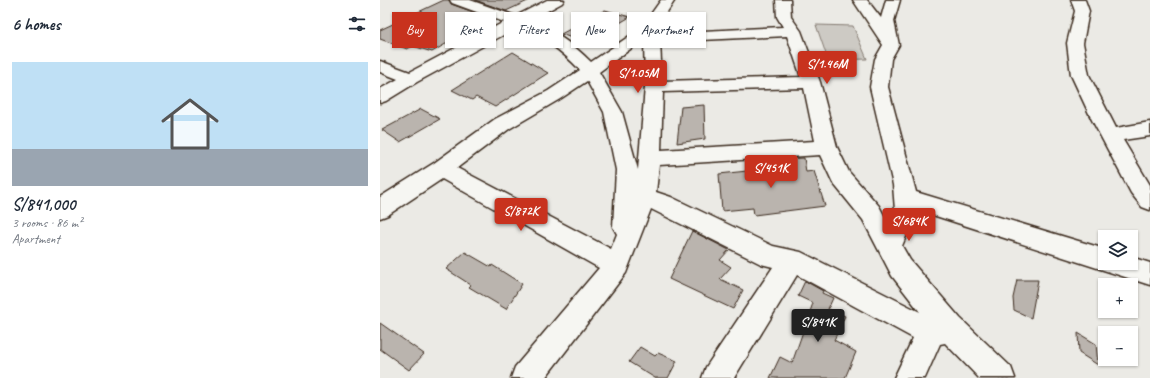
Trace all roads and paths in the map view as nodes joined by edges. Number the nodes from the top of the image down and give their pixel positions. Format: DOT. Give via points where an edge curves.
graph roads {
  1 [pos="457,0"];
  2 [pos="557,0"];
  3 [pos="668,0"];
  4 [pos="783,0"];
  5 [pos="860,0"];
  6 [pos="893,0"];
  7 [pos="1078,0"];
  8 [pos="535,12"];
  9 [pos="660,12"];
  10 [pos="504,17"];
  11 [pos="504,29"];
  12 [pos="706,30"];
  13 [pos="793,31"];
  14 [pos="889,40"];
  15 [pos="627,44"];
  16 [pos="563,45"];
  17 [pos="654,48"];
  18 [pos="380,66"];
  19 [pos="590,71"];
  20 [pos="411,78"];
  21 [pos="811,82"];
  22 [pos="654,87"];
  23 [pos="380,97"];
  24 [pos="1150,129"];
  25 [pos="1111,135"];
  26 [pos="827,147"];
  27 [pos="650,158"];
  28 [pos="441,168"];
  29 [pos="905,196"];
  30 [pos="644,198"];
  31 [pos="1150,201"];
  32 [pos="380,209"];
  33 [pos="890,245"];
  34 [pos="620,256"];
  35 [pos="1098,258"];
  36 [pos="792,260"];
  37 [pos="1137,270"];
  38 [pos="1150,274"];
  39 [pos="941,330"];
  40 [pos="526,378"];
  41 [pos="717,378"];
  42 [pos="910,378"];
  43 [pos="1000,378"];
  1 -- 10 [label="street"];
  2 -- 8 [label="street"];
  3 -- 9 [label="street"];
  4 -- 13 [label="street" via="784,17"];
  5 -- 14 [label="street"];
  6 -- 14 [label="street" via="887,21"];
  7 -- 25 [label="street" via="1082,11 1075,43 1080,75"];
  11 -- 20 [label="street"];
  12 -- 13 [label="street"];
  13 -- 21 [label="street"];
  14 -- 29 [label="street" via="891,45 883,59 879,87"];
  15 -- 19 [label="street"];
  16 -- 19 [label="street"];
  17 -- 22 [label="street"];
  18 -- 20 [label="street"];
  19 -- 28 [label="street" via="502,124"];
  19 -- 34 [label="street" via="613,112 627,170"];
  20 -- 23 [label="street"];
  21 -- 22 [label="street"];
  21 -- 26 [label="street"];
  22 -- 27 [label="street"];
  24 -- 25 [label="street"];
  25 -- 31 [label="street" via="1139,187"];
  26 -- 27 [label="street"];
  26 -- 33 [label="street" via="841,177 871,213"];
  27 -- 30 [label="street"];
  28 -- 32 [label="street"];
  28 -- 34 [label="street"];
  29 -- 33 [label="street" via="906,210"];
  29 -- 35 [label="street"];
  30 -- 34 [label="street"];
  30 -- 36 [label="street" via="663,203 770,256"];
  33 -- 39 [label="street" via="901,268"];
  34 -- 40 [label="street"];
  36 -- 39 [label="street"];
  36 -- 41 [label="street"];
  37 -- 38 [label="street"];
  39 -- 42 [label="street"];
  39 -- 43 [label="street"];
}
